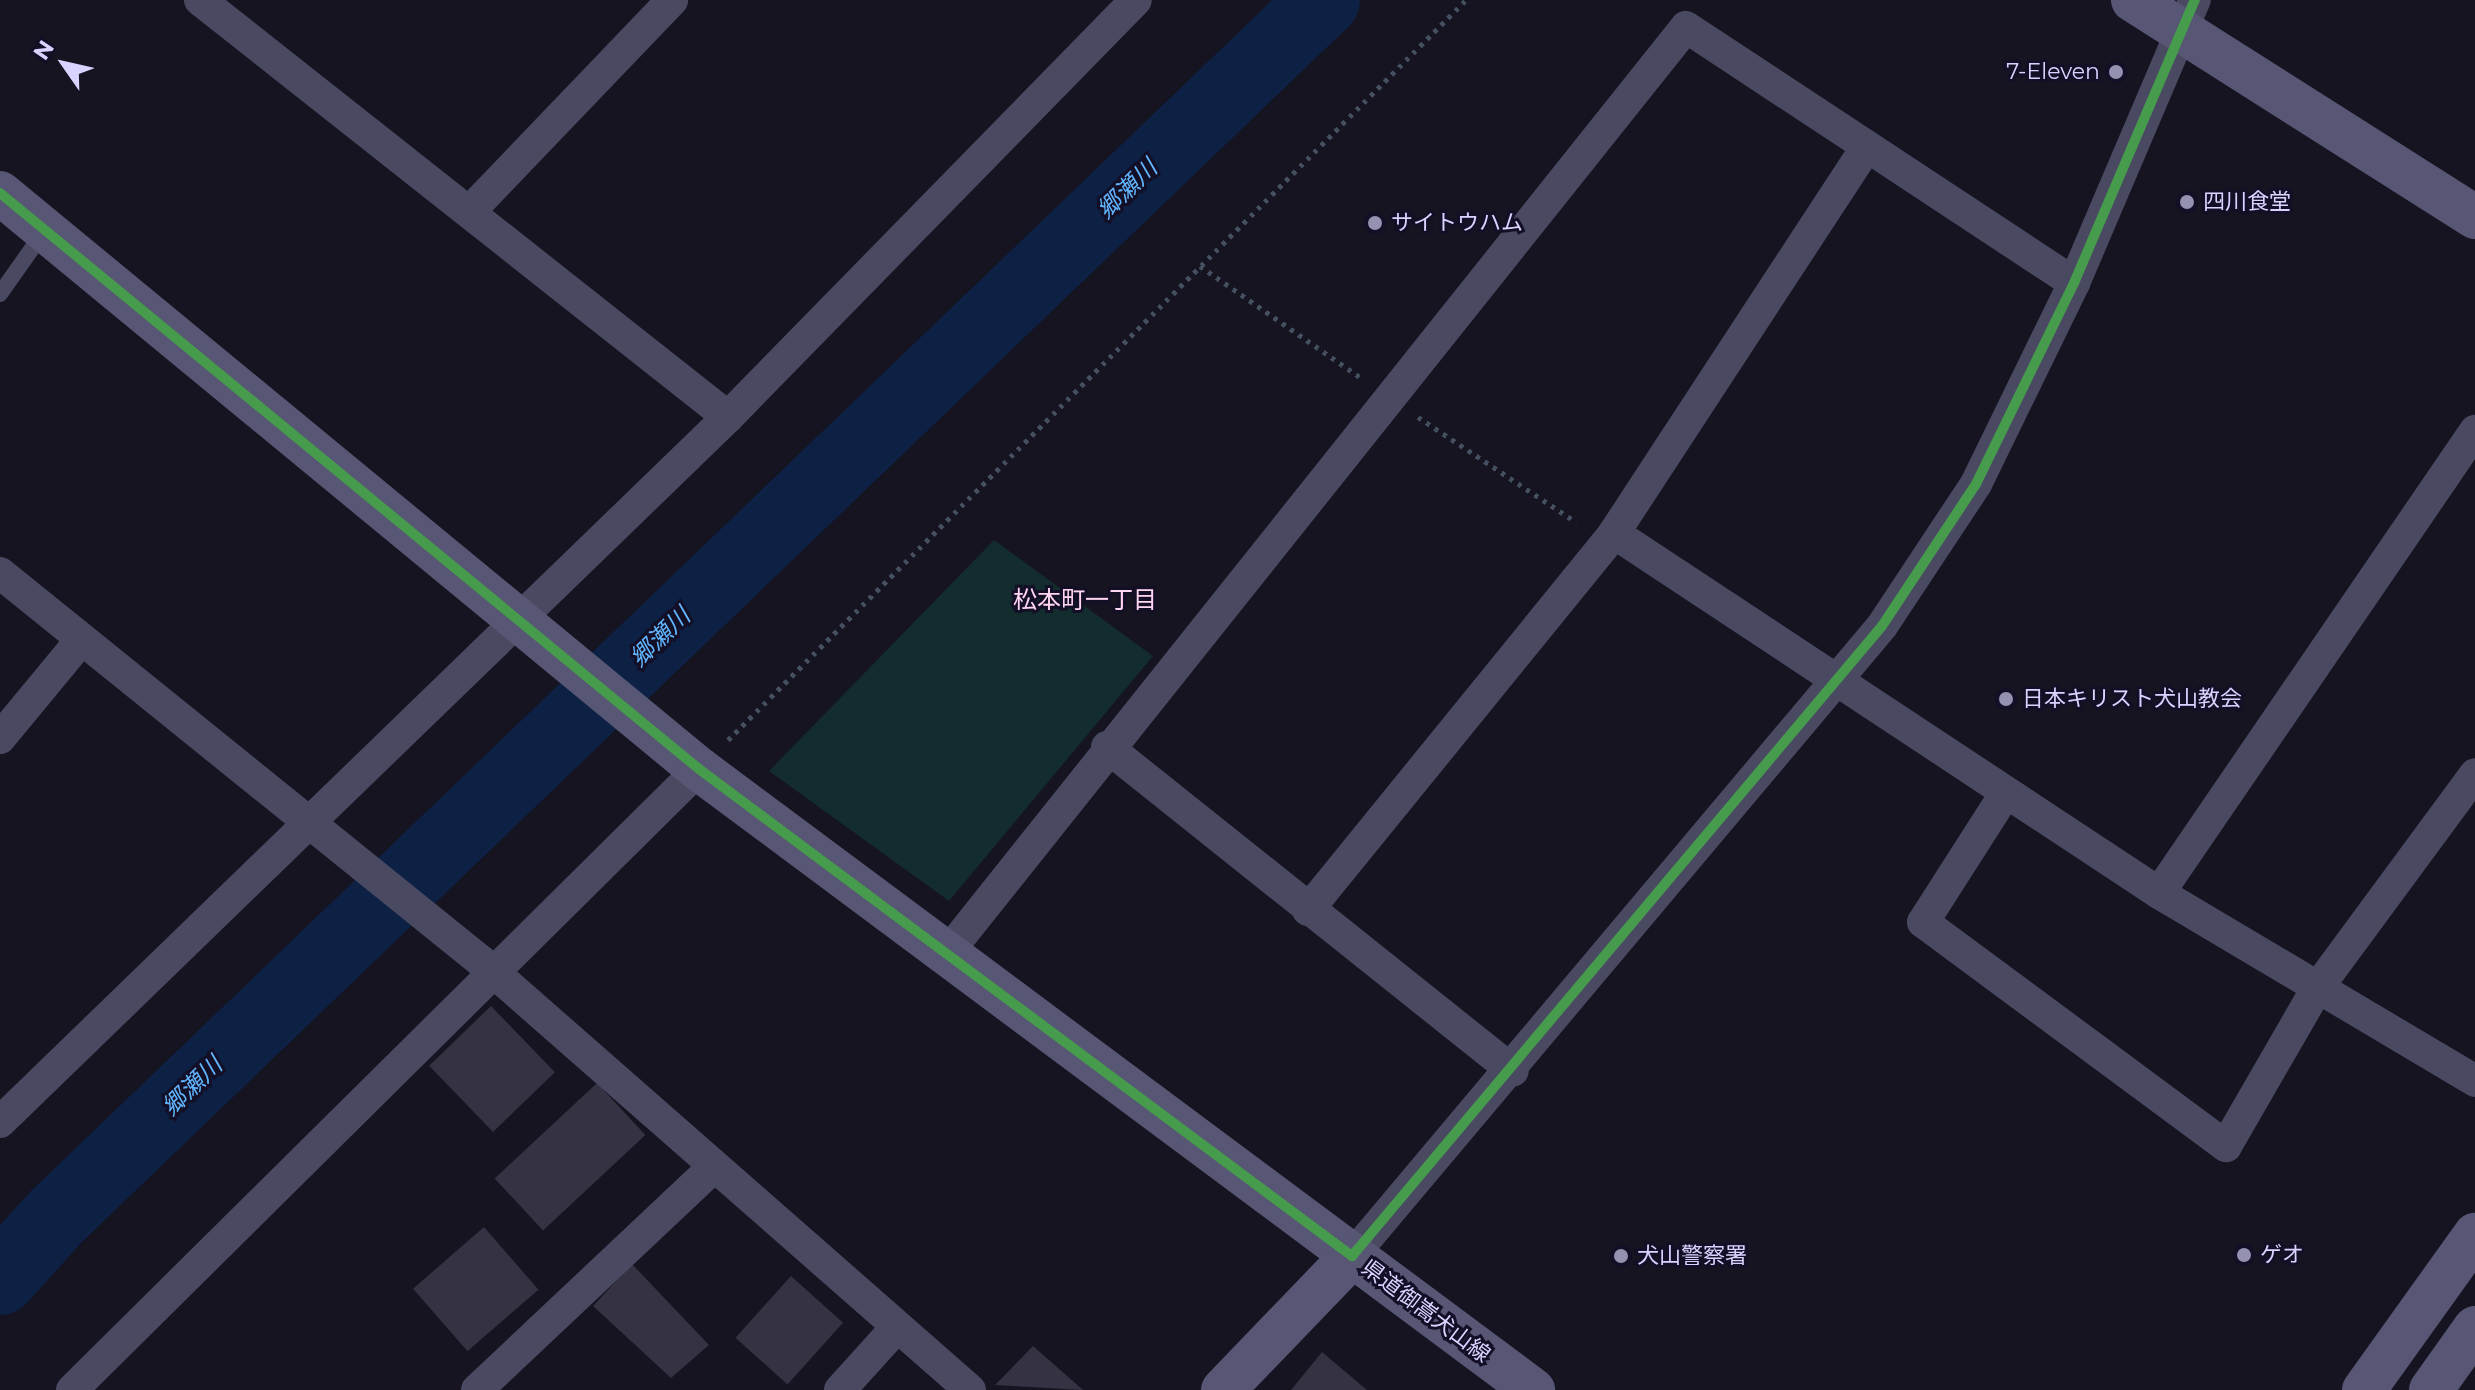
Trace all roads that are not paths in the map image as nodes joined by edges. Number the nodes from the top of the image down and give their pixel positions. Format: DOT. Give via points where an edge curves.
graph roads {
  1 [pos="200,0"];
  2 [pos="672,0"];
  3 [pos="1136,0"];
  4 [pos="2133,0"];
  5 [pos="236,10"];
  6 [pos="2188,17"];
  7 [pos="1867,147"];
  8 [pos="0,193"];
  9 [pos="470,211"];
  10 [pos="2475,217"];
  11 [pos="46,230"];
  12 [pos="2074,283"];
  13 [pos="0,294"];
  14 [pos="728,417"];
  15 [pos="2475,431"];
  16 [pos="1610,538"];
  17 [pos="0,573"];
  18 [pos="516,623"];
  19 [pos="81,640"];
  20 [pos="1837,682"];
  21 [pos="0,738"];
  22 [pos="1107,747"];
  23 [pos="699,769"];
  24 [pos="2475,774"];
  25 [pos="2005,794"];
  26 [pos="316,828"];
  27 [pos="2159,893"];
  28 [pos="1308,910"];
  29 [pos="948,952"];
  30 [pos="489,968"];
  31 [pos="2316,990"];
  32 [pos="1513,1071"];
  33 [pos="2475,1081"];
  34 [pos="0,1122"];
  35 [pos="714,1167"];
  36 [pos="2475,1235"];
  37 [pos="1352,1256"];
  38 [pos="897,1327"];
  39 [pos="2475,1328"];
  40 [pos="72,1390"];
  41 [pos="477,1390"];
  42 [pos="840,1390"];
  43 [pos="970,1390"];
  44 [pos="1223,1390"];
  45 [pos="1533,1390"];
  46 [pos="2364,1390"];
  47 [pos="2431,1390"];
  1 -- 5 [label="street"];
  2 -- 9 [label="street"];
  3 -- 14 [label="street"];
  4 -- 6 [label="street"];
  5 -- 9 [label="street"];
  6 -- 10 [label="street"];
  6 -- 12 [label="street"];
  7 -- 12 [label="street"];
  7 -- 16 [label="street"];
  7 -- 22 [label="street" via="1686,27"];
  8 -- 11 [label="street"];
  9 -- 14 [label="street"];
  11 -- 13 [label="lane"];
  11 -- 18 [label="street"];
  12 -- 20 [label="street" via="1976,484"];
  14 -- 18 [label="street"];
  15 -- 27 [label="street"];
  16 -- 20 [label="street"];
  16 -- 28 [label="street"];
  17 -- 19 [label="street"];
  18 -- 23 [label="street"];
  18 -- 26 [label="street"];
  19 -- 21 [label="street"];
  19 -- 26 [label="street"];
  20 -- 25 [label="street"];
  20 -- 32 [label="street"];
  22 -- 28 [label="street"];
  22 -- 29 [label="street"];
  23 -- 29 [label="street"];
  23 -- 30 [label="street"];
  24 -- 31 [label="street"];
  25 -- 27 [label="street"];
  25 -- 31 [label="street" via="1923,922 2226,1146"];
  26 -- 30 [label="street"];
  26 -- 34 [label="street"];
  27 -- 31 [label="street"];
  28 -- 32 [label="street"];
  29 -- 37 [label="street"];
  30 -- 35 [label="street"];
  30 -- 40 [label="street"];
  31 -- 33 [label="street"];
  32 -- 37 [label="street"];
  35 -- 38 [label="street"];
  35 -- 41 [label="street"];
  36 -- 46 [label="street"];
  37 -- 44 [label="street, 県道御嵩犬山線"];
  37 -- 45 [label="street, 県道御嵩犬山線"];
  38 -- 42 [label="street"];
  38 -- 43 [label="street"];
  39 -- 47 [label="street"];
}
